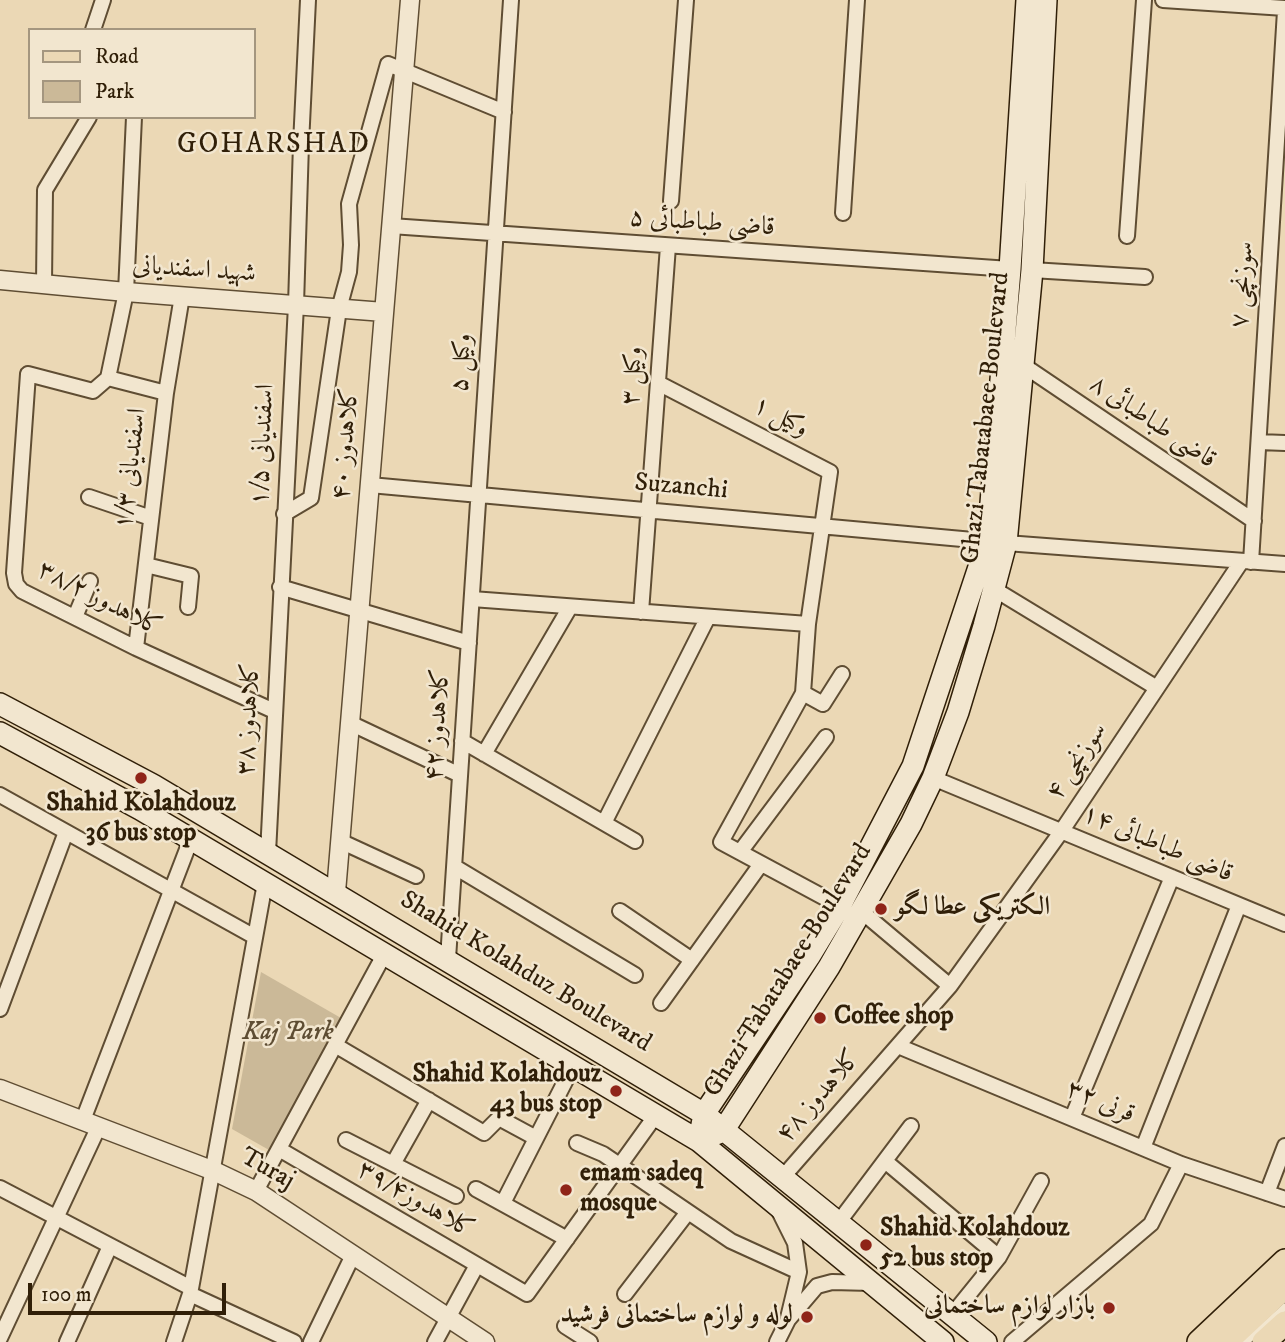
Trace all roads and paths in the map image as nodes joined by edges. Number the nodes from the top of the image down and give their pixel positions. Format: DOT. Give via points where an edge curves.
graph roads {
  1 [pos="103,0"];
  2 [pos="308,0"];
  3 [pos="410,0"];
  4 [pos="511,0"];
  5 [pos="685,0"];
  6 [pos="858,0"];
  7 [pos="1027,0"];
  8 [pos="1046,0"];
  9 [pos="1144,0"];
  10 [pos="1163,0"];
  11 [pos="1285,10"];
  12 [pos="94,28"];
  13 [pos="404,69"];
  14 [pos="504,112"];
  15 [pos="88,119"];
  16 [pos="134,119"];
  17 [pos="671,201"];
  18 [pos="843,213"];
  19 [pos="391,226"];
  20 [pos="496,233"];
  21 [pos="1127,236"];
  22 [pos="668,246"];
  23 [pos="1021,270"];
  24 [pos="1146,277"];
  25 [pos="0,279"];
  26 [pos="44,284"];
  27 [pos="126,292"];
  28 [pos="182,296"];
  29 [pos="296,305"];
  30 [pos="339,309"];
  31 [pos="384,312"];
  32 [pos="1023,365"];
  33 [pos="108,378"];
  34 [pos="659,383"];
  35 [pos="166,393"];
  36 [pos="1259,442"];
  37 [pos="1285,443"];
  38 [pos="370,485"];
  39 [pos="479,495"];
  40 [pos="89,498"];
  41 [pos="649,510"];
  42 [pos="284,514"];
  43 [pos="151,518"];
  44 [pos="1254,521"];
  45 [pos="821,526"];
  46 [pos="997,542"];
  47 [pos="1246,562"];
  48 [pos="1285,564"];
  49 [pos="146,565"];
  50 [pos="90,581"];
  51 [pos="280,587"];
  52 [pos="994,589"];
  53 [pos="472,599"];
  54 [pos="188,607"];
  55 [pos="570,607"];
  56 [pos="359,611"];
  57 [pos="641,612"];
  58 [pos="75,617"];
  59 [pos="708,617"];
  60 [pos="808,624"];
  61 [pos="469,643"];
  62 [pos="136,648"];
  63 [pos="842,674"];
  64 [pos="1157,688"];
  65 [pos="803,693"];
  66 [pos="0,704"];
  67 [pos="274,711"];
  68 [pos="350,723"];
  69 [pos="0,733"];
  70 [pos="826,737"];
  71 [pos="462,741"];
  72 [pos="484,754"];
  73 [pos="460,775"];
  74 [pos="933,778"];
  75 [pos="0,795"];
  76 [pos="604,823"];
  77 [pos="66,832"];
  78 [pos="1062,832"];
  79 [pos="191,839"];
  80 [pos="340,841"];
  81 [pos="635,841"];
  82 [pos="740,852"];
  83 [pos="268,853"];
  84 [pos="761,864"];
  85 [pos="455,867"];
  86 [pos="416,876"];
  87 [pos="1172,877"];
  88 [pos="265,883"];
  89 [pos="171,890"];
  90 [pos="336,892"];
  91 [pos="1239,905"];
  92 [pos="840,906"];
  93 [pos="620,911"];
  94 [pos="861,911"];
  95 [pos="1285,924"];
  96 [pos="255,937"];
  97 [pos="385,953"];
  98 [pos="448,959"];
  99 [pos="692,960"];
  100 [pos="635,975"];
  101 [pos="950,986"];
  102 [pos="661,1003"];
  103 [pos="0,1009"];
  104 [pos="335,1045"];
  105 [pos="898,1046"];
  106 [pos="573,1066"];
  107 [pos="0,1088"];
  108 [pos="429,1100"];
  109 [pos="704,1114"];
  110 [pos="656,1115"];
  111 [pos="1072,1118"];
  112 [pos="91,1123"];
  113 [pos="911,1126"];
  114 [pos="723,1131"];
  115 [pos="536,1138"];
  116 [pos="346,1140"];
  117 [pos="699,1141"];
  118 [pos="577,1143"];
  119 [pos="1285,1146"];
  120 [pos="1143,1148"];
  121 [pos="279,1149"];
  122 [pos="885,1161"];
  123 [pos="393,1164"];
  124 [pos="1181,1164"];
  125 [pos="620,1166"];
  126 [pos="214,1171"];
  127 [pos="782,1178"];
  128 [pos="1041,1181"];
  129 [pos="0,1188"];
  130 [pos="476,1189"];
  131 [pos="256,1191"];
  132 [pos="1267,1193"];
  133 [pos="456,1196"];
  134 [pos="1285,1199"];
  135 [pos="503,1203"];
  136 [pos="775,1203"];
  137 [pos="688,1212"];
  138 [pos="56,1217"];
  139 [pos="838,1223"];
  140 [pos="567,1239"];
  141 [pos="110,1246"];
  142 [pos="353,1255"];
  143 [pos="999,1256"];
  144 [pos="1285,1261"];
  145 [pos="477,1265"];
  146 [pos="799,1272"];
  147 [pos="873,1283"];
  148 [pos="1285,1287"];
  149 [pos="190,1291"];
  150 [pos="625,1294"];
  151 [pos="1285,1307"];
  152 [pos="953,1315"];
  153 [pos="448,1318"];
  154 [pos="788,1320"];
  155 [pos="565,1326"];
  156 [pos="0,1338"];
  157 [pos="67,1342"];
  158 [pos="174,1342"];
  159 [pos="294,1342"];
  160 [pos="310,1342"];
  161 [pos="435,1342"];
  162 [pos="485,1342"];
  163 [pos="590,1342"];
  164 [pos="777,1342"];
  165 [pos="943,1342"];
  166 [pos="986,1342"];
  167 [pos="1012,1342"];
  168 [pos="1199,1342"];
  169 [pos="1226,1342"];
  170 [pos="1246,1342"];
  1 -- 12 [label="street"];
  2 -- 29 [label="street, اسفندیانی ۱/۵"];
  3 -- 13 [label="street, کلاهدوز ۴۰"];
  4 -- 14 [label="street, وکيل ۵"];
  5 -- 17 [label="street"];
  6 -- 18 [label="street"];
  7 -- 23 [label="main road, Ghazi Tabatabaee Boulevard"];
  8 -- 23 [label="main road, Ghazi Tabatabaee Boulevard"];
  9 -- 21 [label="street"];
  10 -- 11 [label="street"];
  11 -- 36 [label="street, سوزنچی ۷"];
  13 -- 14 [label="street"];
  13 -- 19 [label="street, کلاهدوز ۴۰"];
  13 -- 30 [label="street" via="388,64 349,204 349,272"];
  14 -- 20 [label="street, وکيل ۵"];
  15 -- 26 [label="street" via="45,190"];
  16 -- 27 [label="street"];
  19 -- 20 [label="street, قاضی طباطبائی ۵"];
  19 -- 31 [label="street, کلاهدوز ۴۰"];
  20 -- 22 [label="street, قاضی طباطبائی ۵"];
  20 -- 39 [label="street, وکيل ۵"];
  22 -- 23 [label="street, قاضی طباطبائی ۵"];
  22 -- 34 [label="street, وکيل ۳"];
  23 -- 24 [label="street, قاضی طباطبائی ۵"];
  23 -- 32 [label="main road, Ghazi Tabatabaee Boulevard"];
  23 -- 46 [label="main road, Ghazi Tabatabaee Boulevard"];
  25 -- 26 [label="street, شهید اسفندیانی"];
  26 -- 27 [label="street, شهید اسفندیانی"];
  27 -- 28 [label="street, شهید اسفندیانی"];
  27 -- 33 [label="street"];
  28 -- 29 [label="street, شهید اسفندیانی"];
  28 -- 35 [label="street, اسفندیانی ۱/۳"];
  29 -- 30 [label="street, شهید اسفندیانی"];
  29 -- 42 [label="street, اسفندیانی ۱/۵"];
  30 -- 31 [label="street, شهید اسفندیانی"];
  30 -- 42 [label="street" via="311,498"];
  31 -- 38 [label="street, کلاهدوز ۴۰"];
  32 -- 44 [label="street, قاضی طباطبائی ۸"];
  32 -- 46 [label="main road, Ghazi Tabatabaee Boulevard"];
  33 -- 35 [label="street"];
  33 -- 58 [label="street, کلاهدوز ۳۸/۲" via="93,391 28,374 16,584"];
  34 -- 41 [label="street, وکيل ۳"];
  34 -- 45 [label="street, وکيل ۱" via="830,472"];
  35 -- 43 [label="street, اسفندیانی ۱/۳"];
  36 -- 37 [label="street"];
  36 -- 44 [label="street, سوزنچی ۷"];
  38 -- 39 [label="street, Suzanchi"];
  38 -- 56 [label="street, کلاهدوز ۴۰"];
  39 -- 41 [label="street, Suzanchi"];
  39 -- 53 [label="street, کلاهدوز ۴۲"];
  40 -- 43 [label="street"];
  41 -- 45 [label="street, Suzanchi"];
  41 -- 57 [label="street, وکيل ۳"];
  42 -- 51 [label="street, اسفندیانی ۱/۵"];
  43 -- 49 [label="street, اسفندیانی ۱/۳"];
  44 -- 47 [label="street, سوزنچی ۷"];
  45 -- 46 [label="street, Suzanchi"];
  45 -- 60 [label="street"];
  46 -- 47 [label="street, Suzanchi"];
  46 -- 52 [label="main road, Ghazi Tabatabaee Boulevard"];
  46 -- 92 [label="main road, Ghazi Tabatabaee Boulevard" via="913,765"];
  47 -- 48 [label="street, Suzanchi"];
  47 -- 64 [label="street, سوزنچی ۴"];
  49 -- 54 [label="street" via="191,576"];
  49 -- 62 [label="street, اسفندیانی ۱/۳"];
  50 -- 58 [label="street"];
  51 -- 56 [label="street"];
  51 -- 67 [label="street, کلاهدوز ۳۸"];
  52 -- 64 [label="street"];
  52 -- 74 [label="main road, Ghazi Tabatabaee Boulevard" via="958,712"];
  53 -- 55 [label="street"];
  53 -- 61 [label="street, کلاهدوز ۴۲"];
  55 -- 57 [label="street"];
  55 -- 72 [label="street"];
  56 -- 61 [label="street"];
  56 -- 68 [label="street, کلاهدوز ۴۰"];
  57 -- 59 [label="street"];
  58 -- 62 [label="street, کلاهدوز ۳۸/۲"];
  59 -- 60 [label="street"];
  59 -- 76 [label="street"];
  60 -- 65 [label="street"];
  61 -- 71 [label="street, کلاهدوز ۴۲"];
  62 -- 67 [label="street, کلاهدوز ۳۸/۲"];
  63 -- 65 [label="street" via="823,704"];
  64 -- 78 [label="street, سوزنچی ۴"];
  65 -- 82 [label="street" via="721,842"];
  66 -- 83 [label="main road, Shahid Kolahduz Boulevard" via="153,785"];
  67 -- 83 [label="street, کلاهدوز ۳۸"];
  68 -- 73 [label="street"];
  68 -- 80 [label="street, کلاهدوز ۴۰"];
  69 -- 79 [label="main road, Shahid Kolahduz Boulevard"];
  70 -- 82 [label="street"];
  71 -- 72 [label="street"];
  71 -- 73 [label="street, کلاهدوز ۴۲"];
  72 -- 76 [label="street"];
  73 -- 85 [label="street, کلاهدوز ۴۲"];
  74 -- 78 [label="street, قاضی طباطبائی ۱۴"];
  74 -- 94 [label="main road, Ghazi Tabatabaee Boulevard"];
  75 -- 77 [label="street"];
  76 -- 81 [label="street"];
  77 -- 89 [label="street"];
  77 -- 103 [label="street"];
  78 -- 87 [label="street, قاضی طباطبائی ۱۴"];
  78 -- 101 [label="street, سوزنچی ۴"];
  79 -- 88 [label="main road, Shahid Kolahduz Boulevard"];
  79 -- 89 [label="street"];
  80 -- 86 [label="street"];
  80 -- 90 [label="street, کلاهدوز ۴۰"];
  82 -- 84 [label="street"];
  83 -- 90 [label="main road, Shahid Kolahduz Boulevard"];
  84 -- 92 [label="street"];
  84 -- 99 [label="street"];
  85 -- 98 [label="street, کلاهدوز ۴۲"];
  85 -- 100 [label="street"];
  87 -- 91 [label="street, قاضی طباطبائی ۱۴"];
  87 -- 111 [label="street"];
  88 -- 96 [label="street"];
  88 -- 97 [label="main road, Shahid Kolahduz Boulevard"];
  89 -- 96 [label="street"];
  89 -- 112 [label="street"];
  90 -- 98 [label="main road, Shahid Kolahduz Boulevard"];
  91 -- 95 [label="street, قاضی طباطبائی ۱۴"];
  91 -- 120 [label="street"];
  92 -- 109 [label="main road, Ghazi Tabatabaee Boulevard"];
  93 -- 99 [label="street"];
  94 -- 101 [label="street"];
  94 -- 114 [label="main road, Ghazi Tabatabaee Boulevard"];
  96 -- 126 [label="street"];
  97 -- 104 [label="street"];
  97 -- 106 [label="main road, Shahid Kolahduz Boulevard"];
  98 -- 109 [label="main road, Shahid Kolahduz Boulevard"];
  99 -- 102 [label="street"];
  101 -- 105 [label="street, کلاهدوز ۴۸"];
  104 -- 108 [label="street"];
  104 -- 121 [label="street"];
  105 -- 111 [label="street, قرنی ۳۲"];
  105 -- 127 [label="street, کلاهدوز ۴۸"];
  106 -- 110 [label="main road, Shahid Kolahduz Boulevard"];
  106 -- 115 [label="street"];
  107 -- 112 [label="street, Turaj"];
  108 -- 115 [label="street" via="484,1133 499,1118"];
  108 -- 123 [label="street"];
  109 -- 114 [label="main road, Shahid Kolahduz Boulevard"];
  109 -- 117 [label="main road, Ghazi Tabatabaee Boulevard"];
  110 -- 117 [label="main road, Shahid Kolahduz Boulevard"];
  110 -- 125 [label="street"];
  111 -- 120 [label="street, قرنی ۳۲"];
  112 -- 126 [label="street, Turaj"];
  112 -- 138 [label="street"];
  113 -- 122 [label="street"];
  114 -- 117 [label="main road, Ghazi Tabatabaee Boulevard"];
  114 -- 127 [label="main road, Shahid Kolahduz Boulevard"];
  115 -- 135 [label="street"];
  116 -- 123 [label="street"];
  117 -- 136 [label="main road, Shahid Kolahduz Boulevard"];
  118 -- 125 [label="street"];
  119 -- 132 [label="street"];
  120 -- 124 [label="street, قرنی ۳۲"];
  121 -- 131 [label="street"];
  121 -- 145 [label="street, کلاهدوز۳۹/۴"];
  122 -- 139 [label="street"];
  122 -- 143 [label="street"];
  123 -- 133 [label="street"];
  124 -- 132 [label="street, قرنی ۳۲"];
  124 -- 167 [label="street" via="1151,1224"];
  125 -- 137 [label="street"];
  125 -- 140 [label="street"];
  126 -- 131 [label="street, Turaj"];
  126 -- 149 [label="street"];
  127 -- 139 [label="main road, Shahid Kolahduz Boulevard"];
  128 -- 143 [label="street"];
  129 -- 138 [label="street"];
  130 -- 135 [label="street"];
  131 -- 142 [label="street, Turaj"];
  132 -- 134 [label="street, قرنی ۳۲"];
  135 -- 140 [label="street"];
  136 -- 146 [label="street" via="795,1243"];
  136 -- 147 [label="main road, Shahid Kolahduz Boulevard"];
  137 -- 146 [label="street" via="731,1241"];
  137 -- 150 [label="street"];
  138 -- 141 [label="street"];
  138 -- 156 [label="street"];
  139 -- 152 [label="main road, Shahid Kolahduz Boulevard"];
  140 -- 145 [label="street, کلاهدوز۳۹/۴" via="527,1294"];
  141 -- 149 [label="street"];
  141 -- 157 [label="street"];
  142 -- 153 [label="street, Turaj"];
  142 -- 160 [label="street"];
  143 -- 152 [label="street"];
  144 -- 168 [label="main road"];
  145 -- 153 [label="street"];
  146 -- 154 [label="street"];
  147 -- 154 [label="street" via="817,1286"];
  147 -- 165 [label="main road, Shahid Kolahduz Boulevard"];
  148 -- 169 [label="main road"];
  149 -- 158 [label="street"];
  149 -- 159 [label="street"];
  151 -- 170 [label="lane"];
  152 -- 166 [label="main road, Shahid Kolahduz Boulevard"];
  153 -- 161 [label="street"];
  153 -- 162 [label="street, Turaj"];
  154 -- 164 [label="street"];
  155 -- 163 [label="street"];
}
